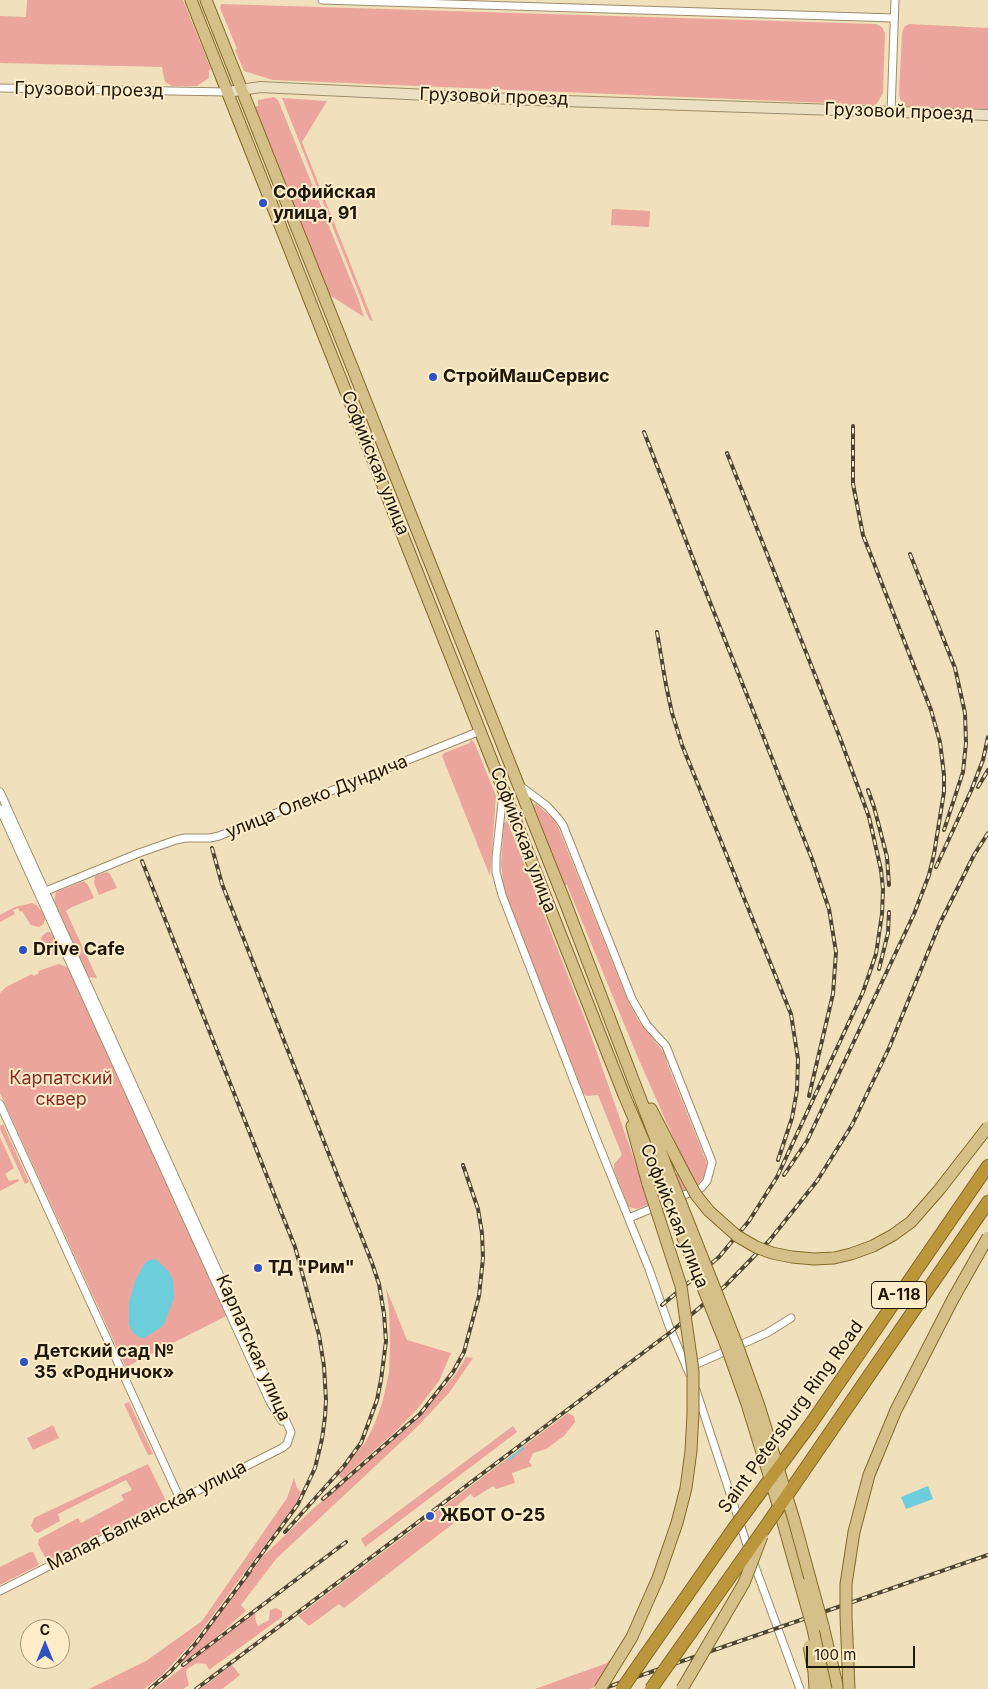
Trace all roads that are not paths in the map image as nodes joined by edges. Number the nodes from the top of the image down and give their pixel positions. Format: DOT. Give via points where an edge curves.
graph roads {
  1 [pos="191,0"];
  2 [pos="206,0"];
  3 [pos="322,0"];
  4 [pos="895,0"];
  5 [pos="894,18"];
  6 [pos="0,88"];
  7 [pos="240,89"];
  8 [pos="228,92"];
  9 [pos="891,112"];
  10 [pos="988,115"];
  11 [pos="480,731"];
  12 [pos="517,784"];
  13 [pos="504,790"];
  14 [pos="0,792"];
  15 [pos="0,809"];
  16 [pos="42,893"];
  17 [pos="638,1091"];
  18 [pos="624,1095"];
  19 [pos="0,1104"];
  20 [pos="988,1127"];
  21 [pos="988,1166"];
  22 [pos="665,1178"];
  23 [pos="988,1202"];
  24 [pos="629,1218"];
  25 [pos="988,1237"];
  26 [pos="792,1318"];
  27 [pos="688,1368"];
  28 [pos="289,1437"];
  29 [pos="180,1499"];
  30 [pos="766,1526"];
  31 [pos="800,1583"];
  32 [pos="0,1591"];
  33 [pos="600,1689"];
  34 [pos="622,1689"];
  35 [pos="651,1689"];
  36 [pos="682,1689"];
  37 [pos="800,1689"];
  38 [pos="815,1689"];
  39 [pos="826,1689"];
  40 [pos="838,1689"];
  41 [pos="849,1689"];
  1 -- 8 [label="main road, Софийская улица"];
  2 -- 7 [label="main road, Софийская улица"];
  3 -- 5 [label="street"];
  4 -- 5 [label="street"];
  5 -- 9 [label="street"];
  6 -- 8 [label="street, Грузовой проезд"];
  7 -- 8 [label="street, Грузовой проезд"];
  7 -- 9 [label="street, Грузовой проезд" via="260,87"];
  7 -- 12 [label="main road, Софийская улица"];
  8 -- 11 [label="main road, Софийская улица"];
  9 -- 10 [label="street, Грузовой проезд"];
  11 -- 13 [label="main road, Софийская улица"];
  11 -- 16 [label="street, улица Олеко Дундича" via="219,836 176,840"];
  12 -- 17 [label="main road, Софийская улица"];
  12 -- 24 [label="street" via="547,806 563,825 632,999 647,1025 666,1046 712,1162 707,1181 701,1188"];
  13 -- 18 [label="main road, Софийская улица"];
  13 -- 24 [label="street" via="496,858 502,895"];
  14 -- 16 [label="street, Карпатская улица"];
  15 -- 16 [label="street, Карпатская улица"];
  16 -- 28 [label="street, Карпатская улица" via="270,1402"];
  17 -- 20 [label="main road, bridge" via="654,1114 696,1195 709,1211 737,1236 792,1257 834,1258 873,1246 893,1235 911,1222"];
  17 -- 22 [label="main road, Софийская улица"];
  18 -- 22 [label="main road, Софийская улица"];
  18 -- 33 [label="main road, bridge" via="640,1160 681,1286 693,1371 693,1414 686,1488 677,1523 658,1578 632,1637"];
  19 -- 29 [label="street"];
  21 -- 34 [label="highway, Saint Petersburg Ring Road / А-118, bridge"];
  22 -- 31 [label="main road, Софийская улица, bridge" via="747,1404"];
  22 -- 40 [label="main road, Софийская улица, bridge" via="736,1342 758,1406 797,1529"];
  23 -- 30 [label="highway, А-118, bridge"];
  24 -- 27 [label="street"];
  25 -- 41 [label="main road, bridge" via="952,1299 896,1410 869,1475 854,1532 846,1584"];
  26 -- 27 [label="street" via="767,1333"];
  27 -- 37 [label="street"];
  28 -- 29 [label="street, Малая Балканская улица" via="282,1448"];
  29 -- 32 [label="street, Малая Балканская улица"];
  30 -- 35 [label="highway, А-118, bridge"];
  30 -- 36 [label="main road, bridge" via="744,1583"];
  31 -- 38 [label="main road, bridge"];
  31 -- 39 [label="main road, Софийская улица, bridge"];
}
